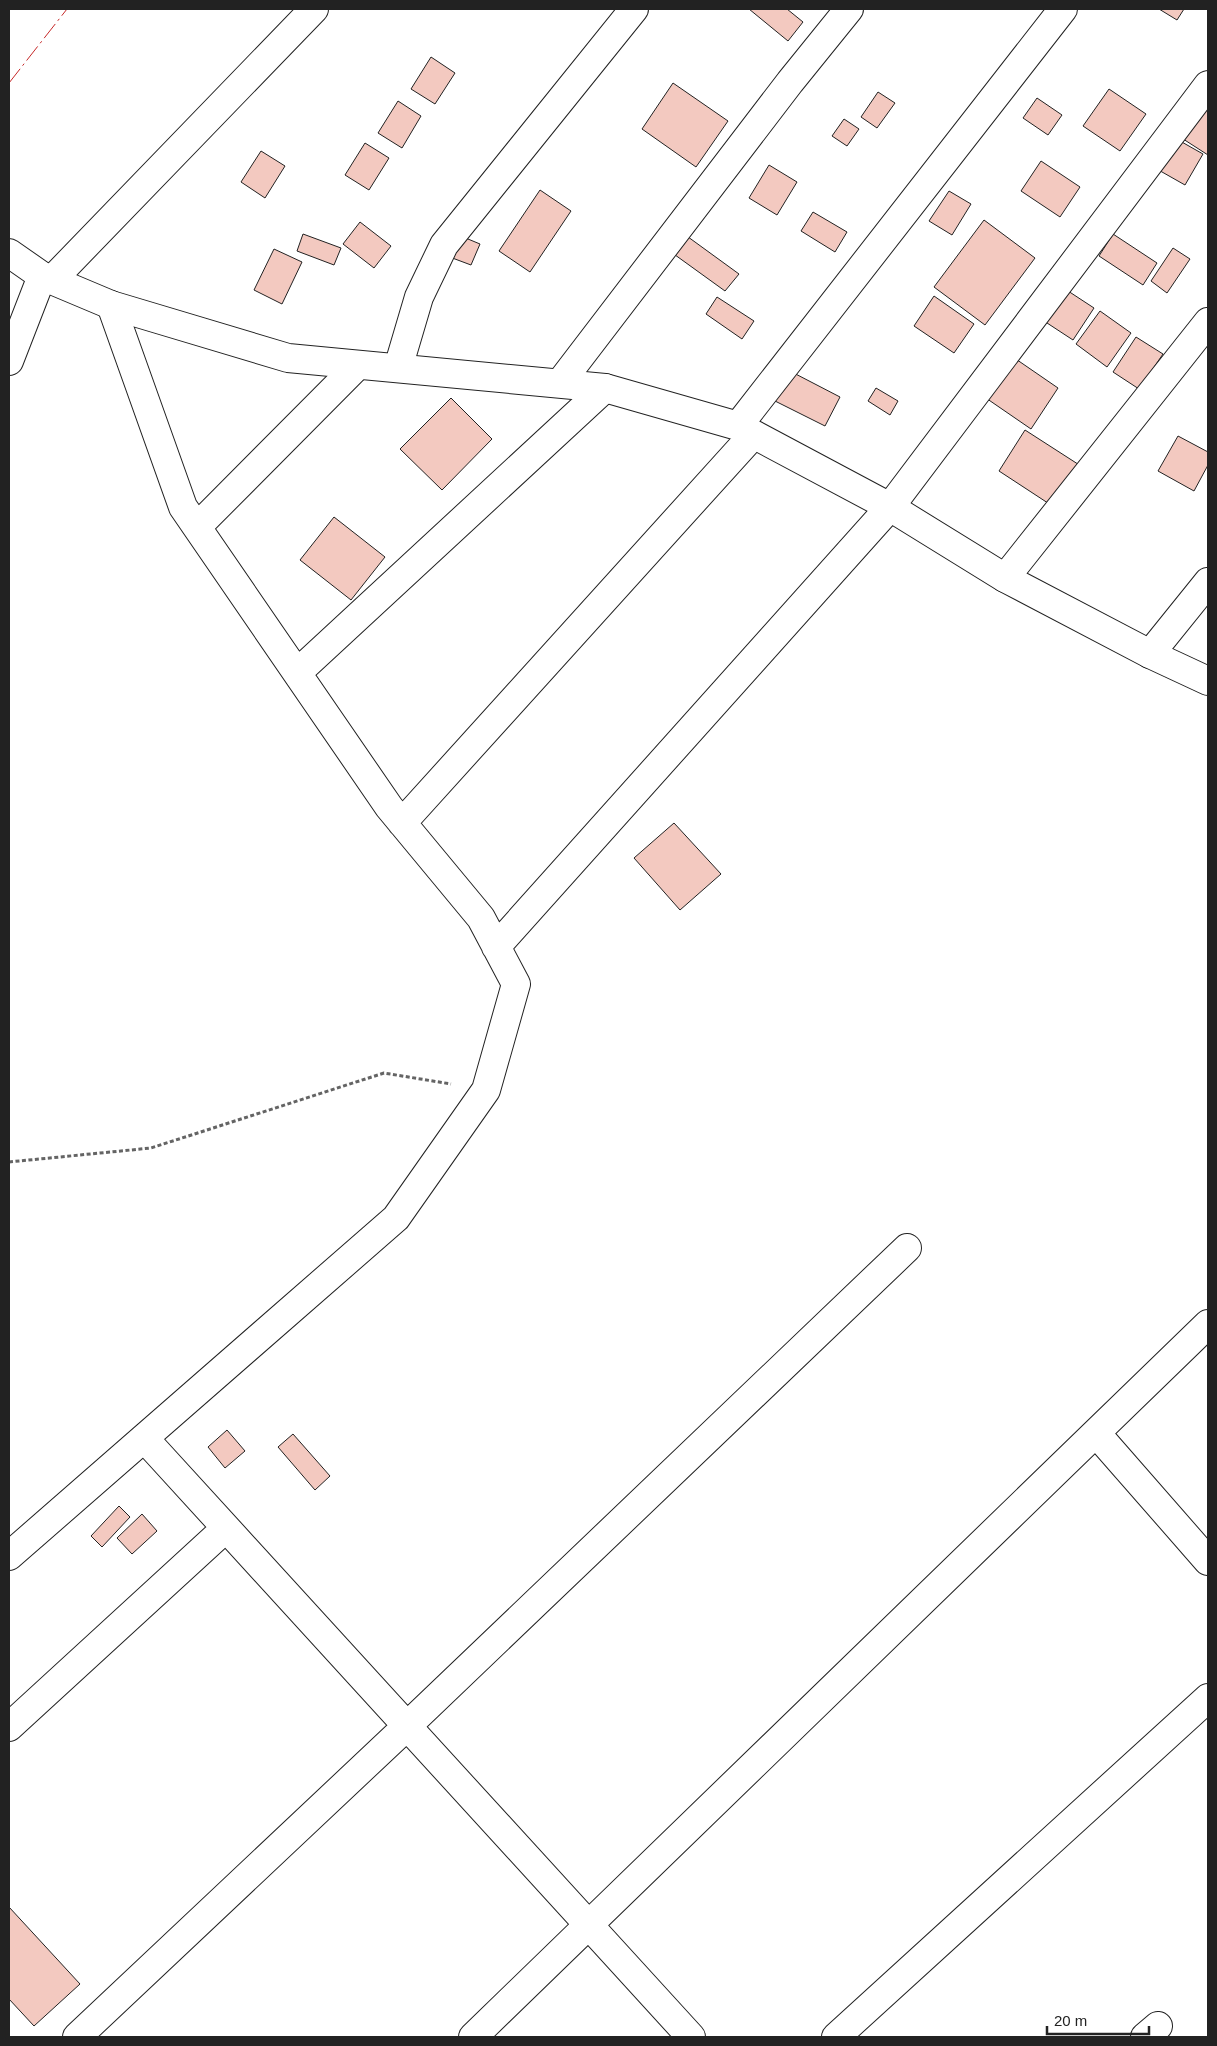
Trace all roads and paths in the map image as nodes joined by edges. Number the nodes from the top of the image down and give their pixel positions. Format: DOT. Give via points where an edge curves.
graph roads {
  1 [pos="314,9"];
  2 [pos="634,9"];
  3 [pos="849,9"];
  4 [pos="1063,9"];
  5 [pos="1208,84"];
  6 [pos="9,253"];
  7 [pos="47,278"];
  8 [pos="111,305"];
  9 [pos="1208,322"];
  10 [pos="9,361"];
  11 [pos="358,365"];
  12 [pos="398,368"];
  13 [pos="560,384"];
  14 [pos="605,388"];
  15 [pos="746,431"];
  16 [pos="890,507"];
  17 [pos="197,527"];
  18 [pos="1005,578"];
  19 [pos="1208,582"];
  20 [pos="1150,654"];
  21 [pos="297,672"];
  22 [pos="1208,681"];
  23 [pos="402,823"];
  24 [pos="496,948"];
  25 [pos="486,1090"];
  26 [pos="9,1162"];
  27 [pos="906,1248"];
  28 [pos="1208,1324"];
  29 [pos="1096,1434"];
  30 [pos="144,1438"];
  31 [pos="226,1528"];
  32 [pos="9,1556"];
  33 [pos="1208,1561"];
  34 [pos="1208,1698"];
  35 [pos="9,1727"];
  36 [pos="406,1727"];
  37 [pos="589,1925"];
  38 [pos="76,2037"];
  39 [pos="473,2037"];
  40 [pos="691,2037"];
  41 [pos="836,2037"];
  1 -- 7 [label="street"];
  2 -- 12 [label="street" via="444,245 419,298"];
  3 -- 13 [label="street"];
  4 -- 15 [label="street"];
  5 -- 16 [label="street"];
  6 -- 7 [label="street"];
  7 -- 8 [label="street"];
  7 -- 10 [label="street"];
  8 -- 11 [label="street" via="288,358"];
  8 -- 17 [label="street" via="183,507"];
  9 -- 18 [label="street"];
  11 -- 12 [label="street"];
  11 -- 17 [label="street"];
  12 -- 13 [label="street"];
  13 -- 14 [label="street"];
  14 -- 15 [label="street"];
  14 -- 21 [label="street"];
  15 -- 16 [label="street"];
  15 -- 23 [label="street"];
  16 -- 18 [label="street"];
  16 -- 24 [label="street"];
  17 -- 21 [label="street"];
  18 -- 20 [label="street"];
  19 -- 20 [label="street"];
  20 -- 22 [label="street"];
  21 -- 23 [label="street"];
  23 -- 24 [label="street" via="481,918"];
  24 -- 25 [label="street" via="516,984"];
  25 -- 26 [label="path" via="384,1073 151,1148"];
  25 -- 30 [label="street" via="396,1218"];
  27 -- 36 [label="street"];
  28 -- 29 [label="street"];
  29 -- 33 [label="street"];
  29 -- 37 [label="street"];
  30 -- 31 [label="street"];
  30 -- 32 [label="street"];
  31 -- 35 [label="street"];
  31 -- 36 [label="street"];
  34 -- 41 [label="street"];
  36 -- 37 [label="street"];
  36 -- 38 [label="street"];
  37 -- 39 [label="street"];
  37 -- 40 [label="street"];
}
